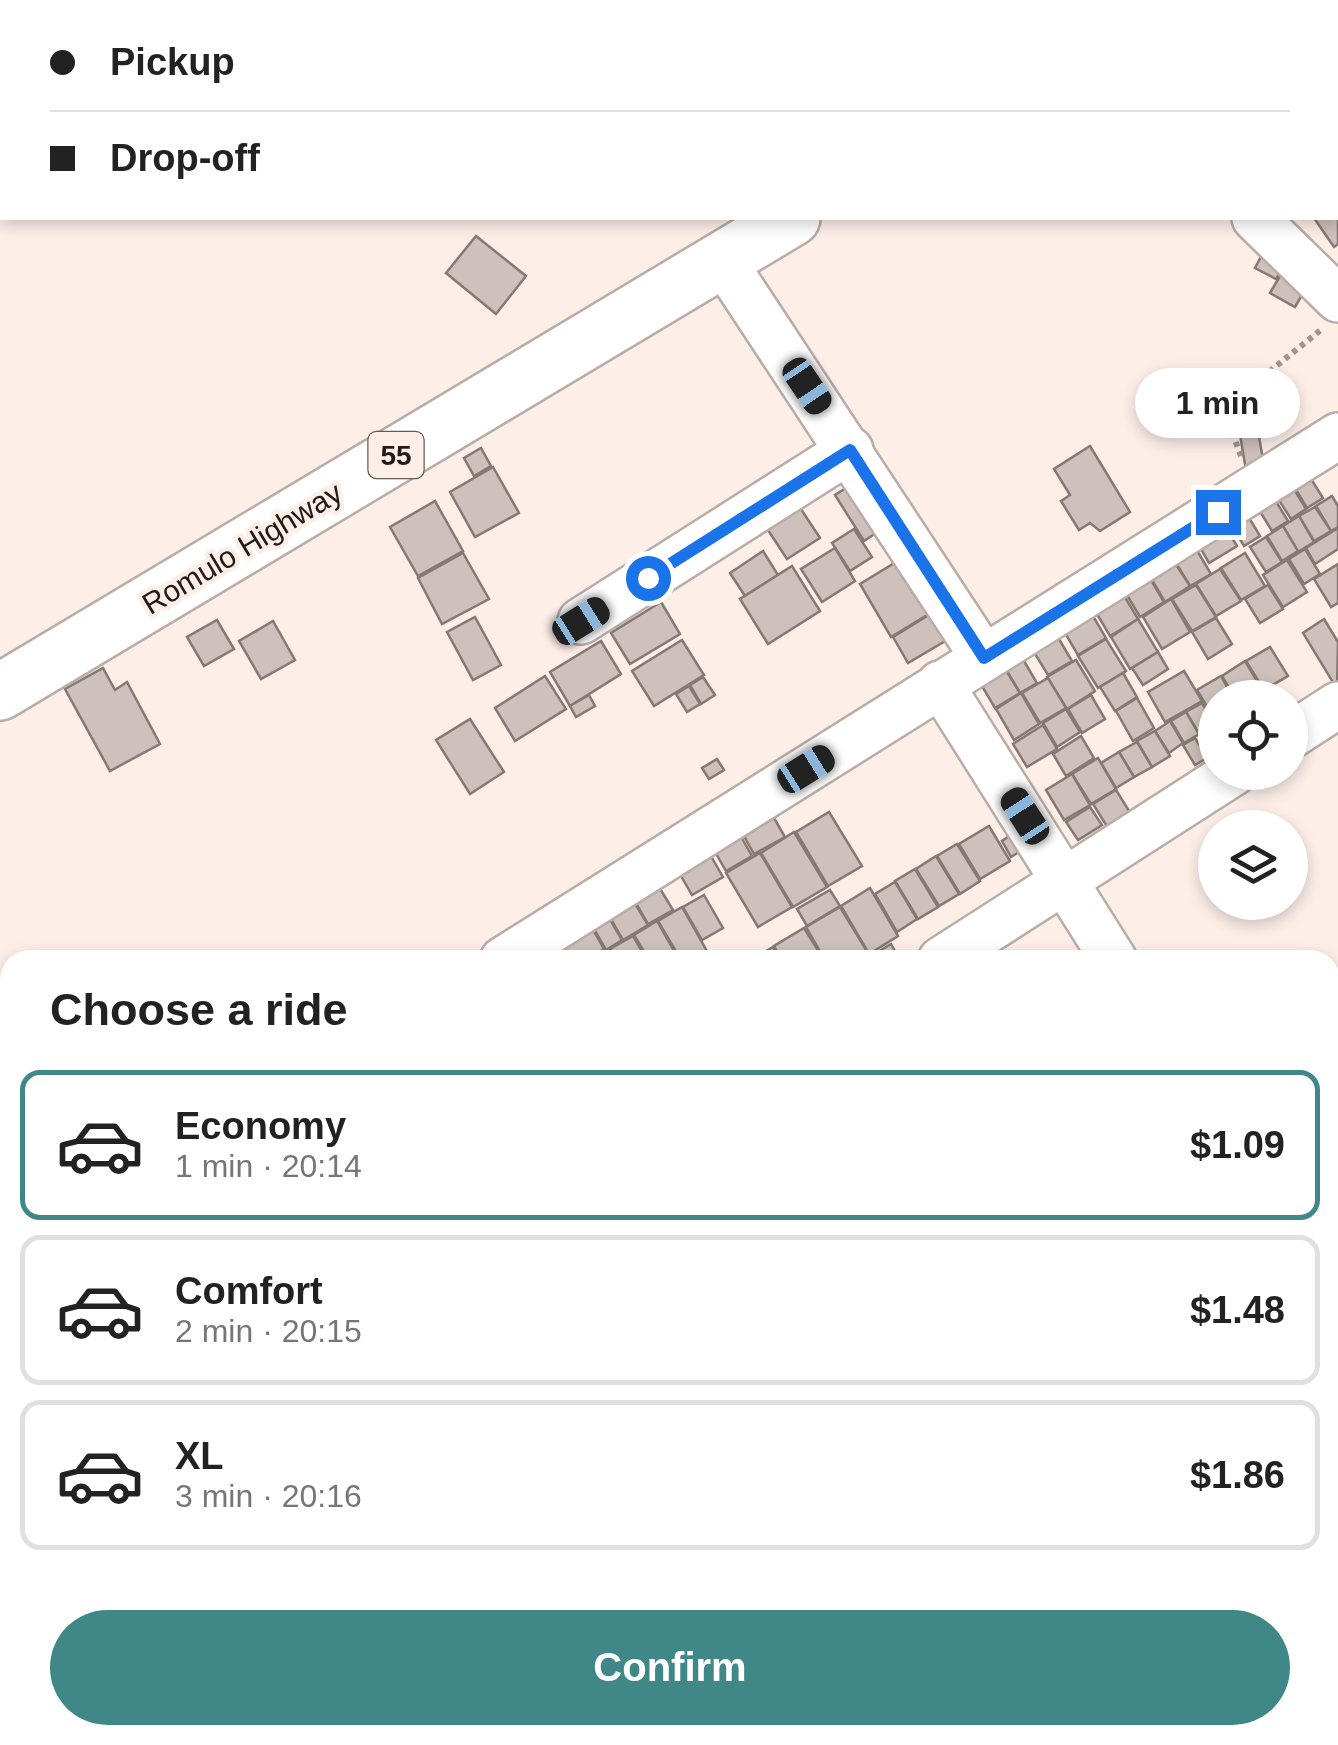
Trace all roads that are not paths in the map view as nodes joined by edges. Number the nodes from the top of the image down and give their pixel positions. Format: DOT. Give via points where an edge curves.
graph roads {
  1 [pos="788,220"];
  2 [pos="1257,220"];
  3 [pos="722,258"];
  4 [pos="1331,313"];
  5 [pos="1338,436"];
  6 [pos="850,450"];
  7 [pos="581,621"];
  8 [pos="984,658"];
  9 [pos="940,684"];
  10 [pos="0,692"];
  11 [pos="1338,705"];
  12 [pos="1308,724"];
  13 [pos="1207,790"];
  14 [pos="1067,882"];
  15 [pos="519,950"];
  16 [pos="957,950"];
  17 [pos="1108,950"];
  1 -- 3 [label="highway, Romulo Highway / 55"];
  2 -- 4 [label="street"];
  3 -- 6 [label="street"];
  3 -- 10 [label="highway, Romulo Highway / 55"];
  5 -- 8 [label="street"];
  6 -- 7 [label="street"];
  6 -- 8 [label="street"];
  8 -- 9 [label="street"];
  9 -- 14 [label="street"];
  9 -- 15 [label="street"];
  11 -- 12 [label="street"];
  13 -- 14 [label="street"];
  14 -- 16 [label="street"];
  14 -- 17 [label="street"];
}
